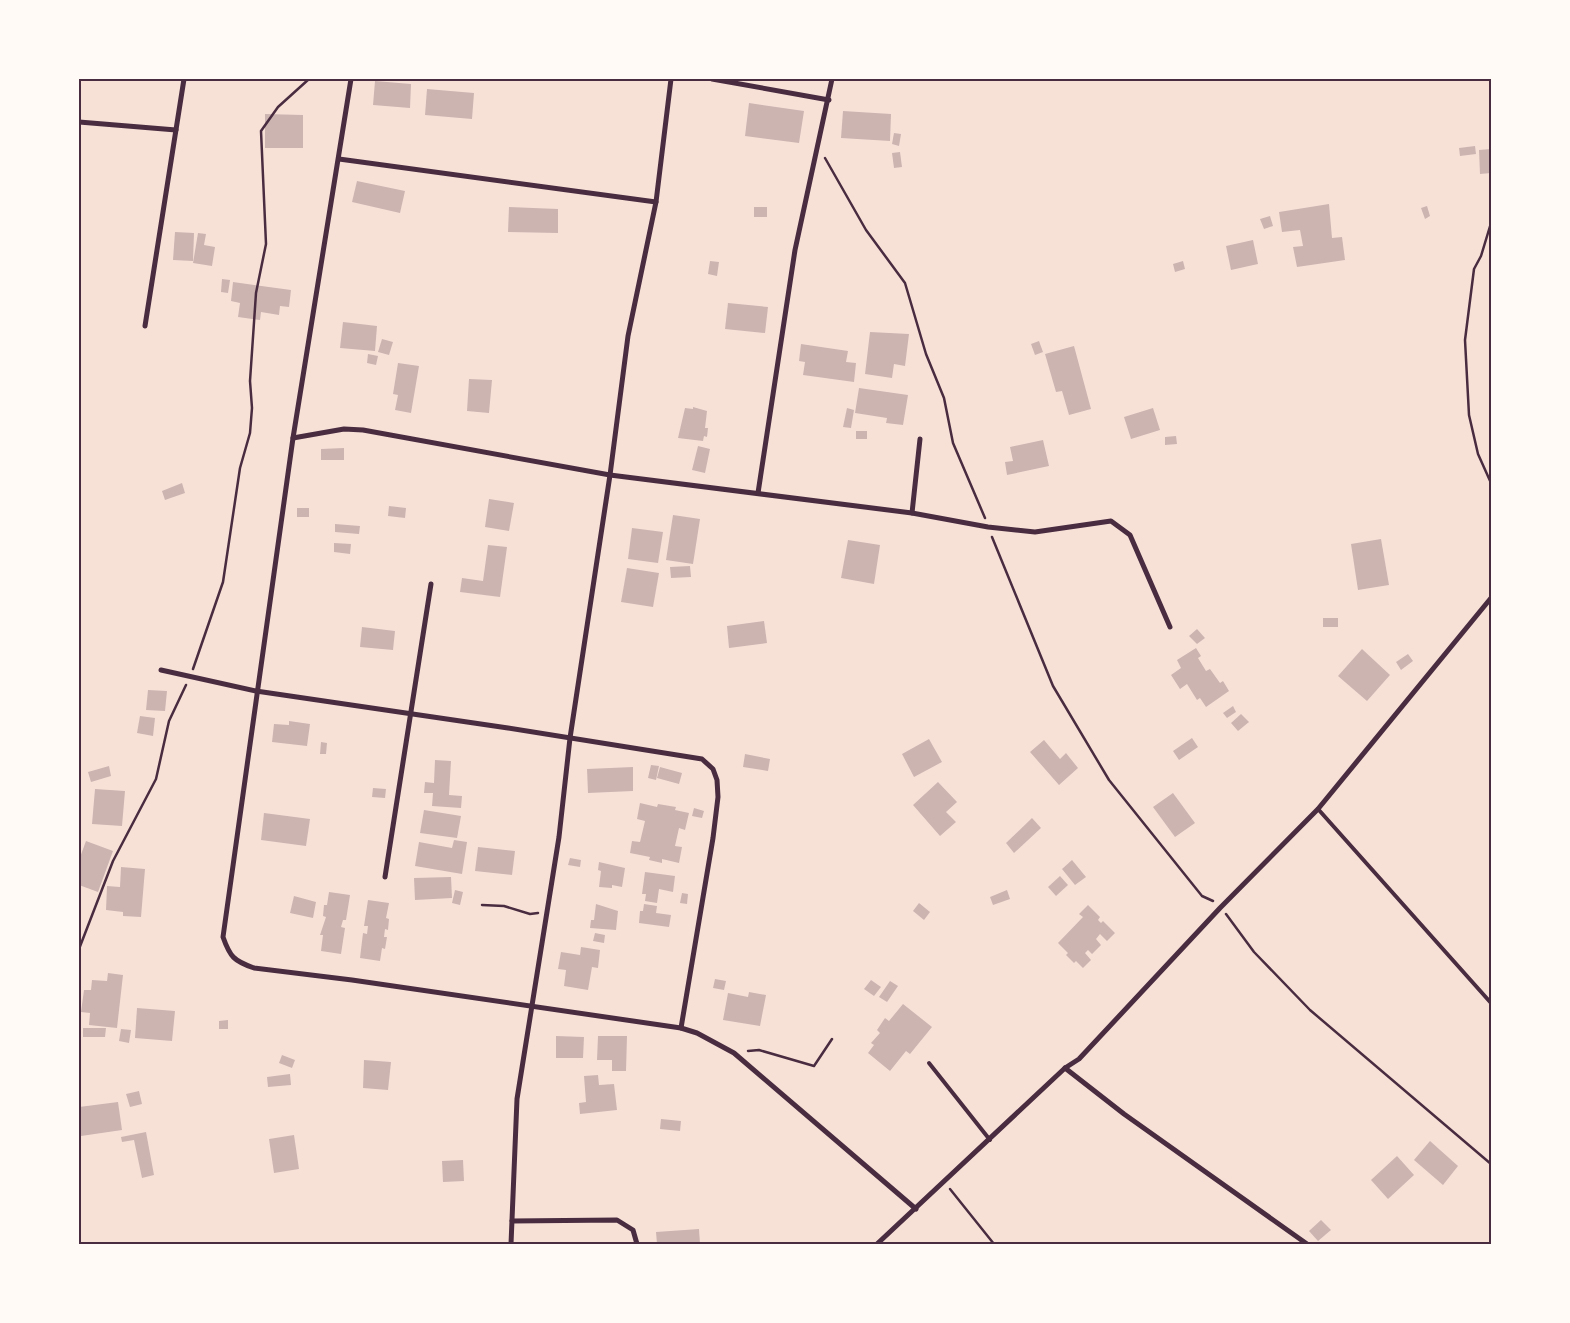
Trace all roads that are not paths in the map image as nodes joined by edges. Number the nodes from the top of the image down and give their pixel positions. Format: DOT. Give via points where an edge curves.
graph roads {
  1 [pos="184,79"];
  2 [pos="352,79"];
  3 [pos="671,79"];
  4 [pos="712,79"];
  5 [pos="832,79"];
  6 [pos="829,100"];
  7 [pos="79,122"];
  8 [pos="176,130"];
  9 [pos="339,159"];
  10 [pos="656,202"];
  11 [pos="145,326"];
  12 [pos="293,438"];
  13 [pos="920,439"];
  14 [pos="610,475"];
  15 [pos="758,493"];
  16 [pos="912,513"];
  17 [pos="431,584"];
  18 [pos="1491,598"];
  19 [pos="1170,627"];
  20 [pos="161,670"];
  21 [pos="256,691"];
  22 [pos="411,715"];
  23 [pos="570,738"];
  24 [pos="1318,809"];
  25 [pos="385,877"];
  26 [pos="1491,1003"];
  27 [pos="530,1005"];
  28 [pos="680,1028"];
  29 [pos="929,1062"];
  30 [pos="1065,1068"];
  31 [pos="990,1140"];
  32 [pos="916,1209"];
  33 [pos="512,1220"];
  34 [pos="511,1244"];
  35 [pos="637,1244"];
  36 [pos="877,1244"];
  37 [pos="1307,1244"];
  1 -- 8 [label="street"];
  2 -- 9 [label="street"];
  3 -- 10 [label="street"];
  4 -- 6 [label="street"];
  5 -- 6 [label="street"];
  6 -- 15 [label="street" via="794,250"];
  7 -- 8 [label="street"];
  8 -- 11 [label="street"];
  9 -- 10 [label="street"];
  9 -- 12 [label="street"];
  10 -- 14 [label="street" via="628,336"];
  12 -- 14 [label="street" via="344,429 363,430"];
  12 -- 21 [label="street"];
  13 -- 16 [label="street"];
  14 -- 15 [label="street"];
  14 -- 23 [label="street"];
  15 -- 16 [label="street"];
  16 -- 19 [label="street" via="1035,532 1111,521 1130,535"];
  17 -- 22 [label="street"];
  18 -- 24 [label="street"];
  20 -- 21 [label="street"];
  21 -- 22 [label="street"];
  21 -- 27 [label="street" via="223,937 228,952 238,963 254,968"];
  22 -- 23 [label="street"];
  22 -- 25 [label="street"];
  23 -- 27 [label="street" via="559,836"];
  23 -- 28 [label="street" via="702,759 713,769 717,780 713,838"];
  24 -- 26 [label="lane"];
  24 -- 30 [label="street" via="1079,1059"];
  27 -- 28 [label="street"];
  27 -- 33 [label="street" via="517,1099"];
  28 -- 32 [label="street" via="697,1033 734,1053"];
  29 -- 31 [label="lane"];
  30 -- 31 [label="street"];
  30 -- 37 [label="street"];
  31 -- 32 [label="street"];
  32 -- 36 [label="street"];
  33 -- 34 [label="street"];
  33 -- 35 [label="street" via="617,1220 633,1230"];
}
